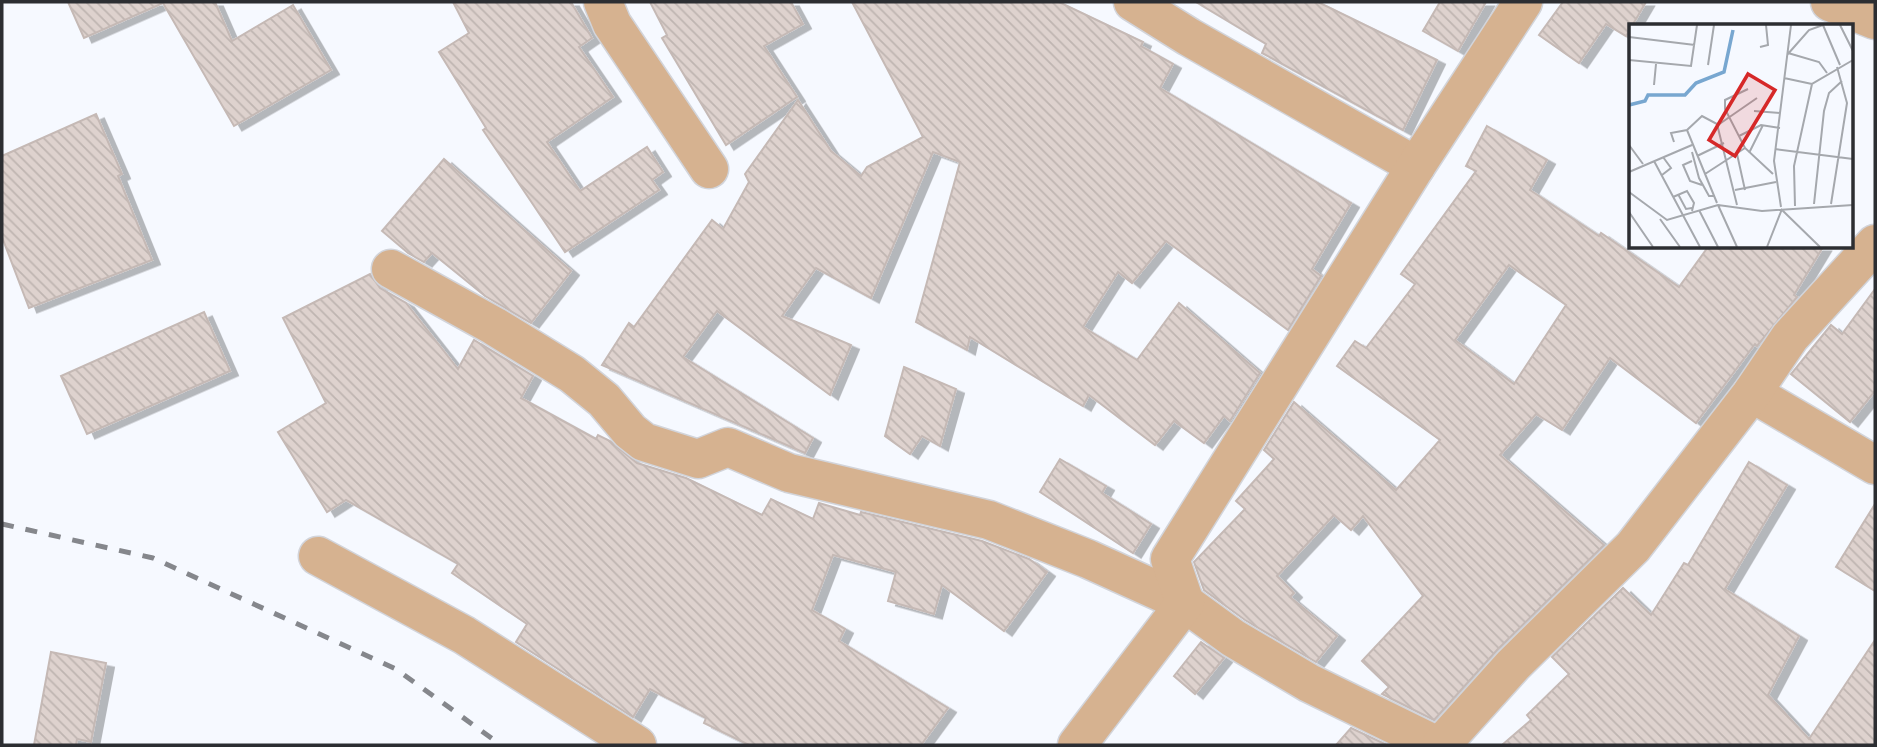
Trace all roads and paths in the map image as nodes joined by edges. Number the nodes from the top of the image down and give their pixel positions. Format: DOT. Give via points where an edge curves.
graph roads {
  1 [pos="603,2"];
  2 [pos="1133,2"];
  3 [pos="1523,2"];
  4 [pos="1830,2"];
  5 [pos="1875,20"];
  6 [pos="1416,166"];
  7 [pos="709,169"];
  8 [pos="1875,244"];
  9 [pos="391,268"];
  10 [pos="1752,393"];
  11 [pos="1875,465"];
  12 [pos="318,556"];
  13 [pos="1185,603"];
  14 [pos="637,745"];
  15 [pos="1077,745"];
  16 [pos="1438,745"];
  1 -- 7 [label="street" via="612,24"];
  2 -- 6 [label="street"];
  3 -- 6 [label="street"];
  4 -- 5 [label="street"];
  6 -- 13 [label="street" via="1170,559"];
  8 -- 10 [label="street" via="1790,337"];
  9 -- 13 [label="street" via="572,374 644,442 698,459 728,447 789,473 989,520"];
  10 -- 11 [label="street"];
  10 -- 16 [label="street" via="1633,547"];
  12 -- 14 [label="street" via="464,635"];
  13 -- 15 [label="street"];
  13 -- 16 [label="street" via="1309,683"];
}
